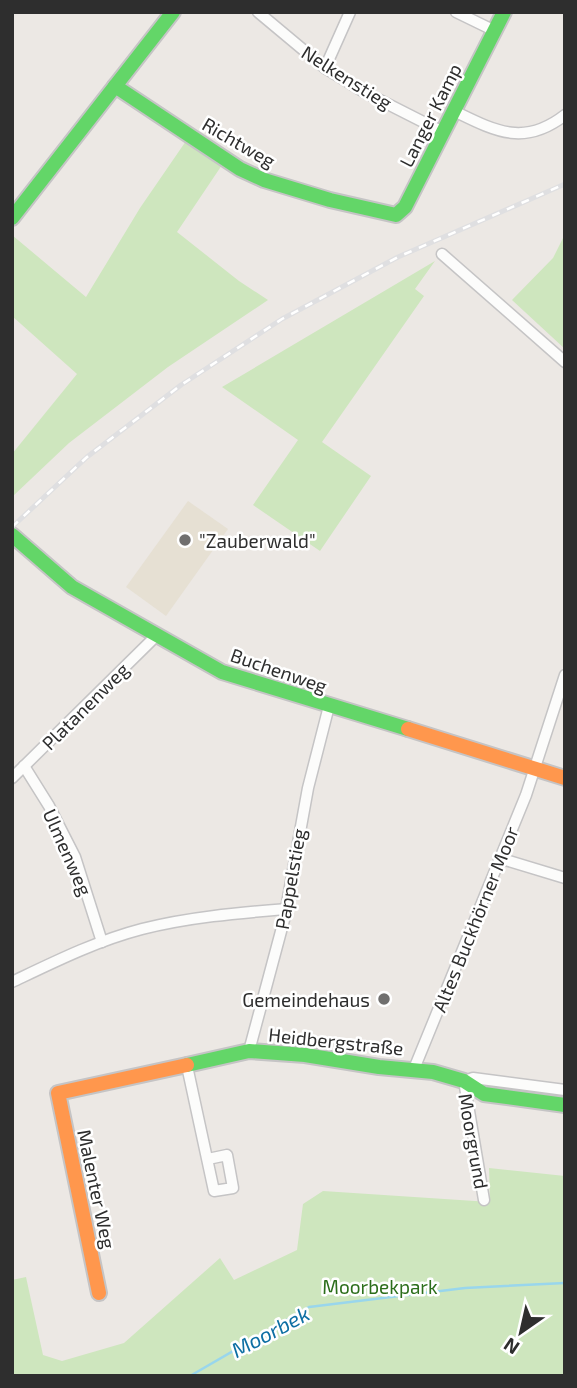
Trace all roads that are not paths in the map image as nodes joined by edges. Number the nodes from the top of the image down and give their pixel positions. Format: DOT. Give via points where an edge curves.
graph roads {
  1 [pos="173,12"];
  2 [pos="258,12"];
  3 [pos="350,12"];
  4 [pos="456,12"];
  5 [pos="504,12"];
  6 [pos="495,31"];
  7 [pos="325,68"];
  8 [pos="115,86"];
  9 [pos="454,111"];
  10 [pos="565,115"];
  11 [pos="443,132"];
  12 [pos="396,215"];
  13 [pos="12,218"];
  14 [pos="442,254"];
  15 [pos="565,362"];
  16 [pos="12,535"];
  17 [pos="157,635"];
  18 [pos="565,675"];
  19 [pos="329,706"];
  20 [pos="24,766"];
  21 [pos="534,770"];
  22 [pos="12,778"];
  23 [pos="565,778"];
  24 [pos="499,858"];
  25 [pos="565,878"];
  26 [pos="286,909"];
  27 [pos="102,942"];
  28 [pos="12,982"];
  29 [pos="249,1051"];
  30 [pos="187,1066"];
  31 [pos="414,1069"];
  32 [pos="464,1081"];
  33 [pos="565,1090"];
  34 [pos="58,1093"];
  35 [pos="565,1105"];
  36 [pos="208,1159"];
  37 [pos="484,1200"];
  38 [pos="99,1293"];
  1 -- 8 [label="street"];
  2 -- 7 [label="street, Nelkenstieg"];
  3 -- 7 [label="street"];
  4 -- 6 [label="street"];
  5 -- 6 [label="street, Langer Kamp"];
  6 -- 9 [label="street, Langer Kamp"];
  7 -- 11 [label="street, Nelkenstieg"];
  8 -- 12 [label="street, Richtweg" via="240,169 330,200"];
  8 -- 13 [label="street"];
  9 -- 10 [label="street" via="495,131 512,133 551,126"];
  9 -- 11 [label="street, Langer Kamp"];
  11 -- 12 [label="street, Langer Kamp" via="405,207"];
  14 -- 15 [label="street"];
  16 -- 17 [label="street, Buchenweg" via="72,587"];
  17 -- 19 [label="street, Buchenweg" via="230,675"];
  17 -- 20 [label="street, Platanenweg"];
  18 -- 21 [label="street, Altes Buckhörner Moor"];
  19 -- 21 [label="street, Buchenweg"];
  19 -- 26 [label="street, Pappelstieg" via="308,788"];
  20 -- 22 [label="street, Platanenweg"];
  20 -- 27 [label="street, Ulmenweg" via="75,858"];
  21 -- 23 [label="street, Buchenweg"];
  21 -- 24 [label="street, Altes Buckhörner Moor"];
  24 -- 25 [label="street"];
  24 -- 31 [label="street, Altes Buckhörner Moor"];
  26 -- 27 [label="street" via="186,920"];
  26 -- 29 [label="street, Pappelstieg"];
  27 -- 28 [label="street"];
  29 -- 30 [label="street, Heidbergstraße"];
  29 -- 31 [label="street, Heidbergstraße"];
  30 -- 34 [label="street, Heidbergstraße"];
  30 -- 36 [label="street"];
  31 -- 32 [label="street, Heidbergstraße"];
  32 -- 33 [label="street" via="473,1078"];
  32 -- 35 [label="street, Heidbergstraße" via="484,1094"];
  32 -- 37 [label="street, Moorgrund"];
  34 -- 38 [label="street, Malenter Weg"];
}
